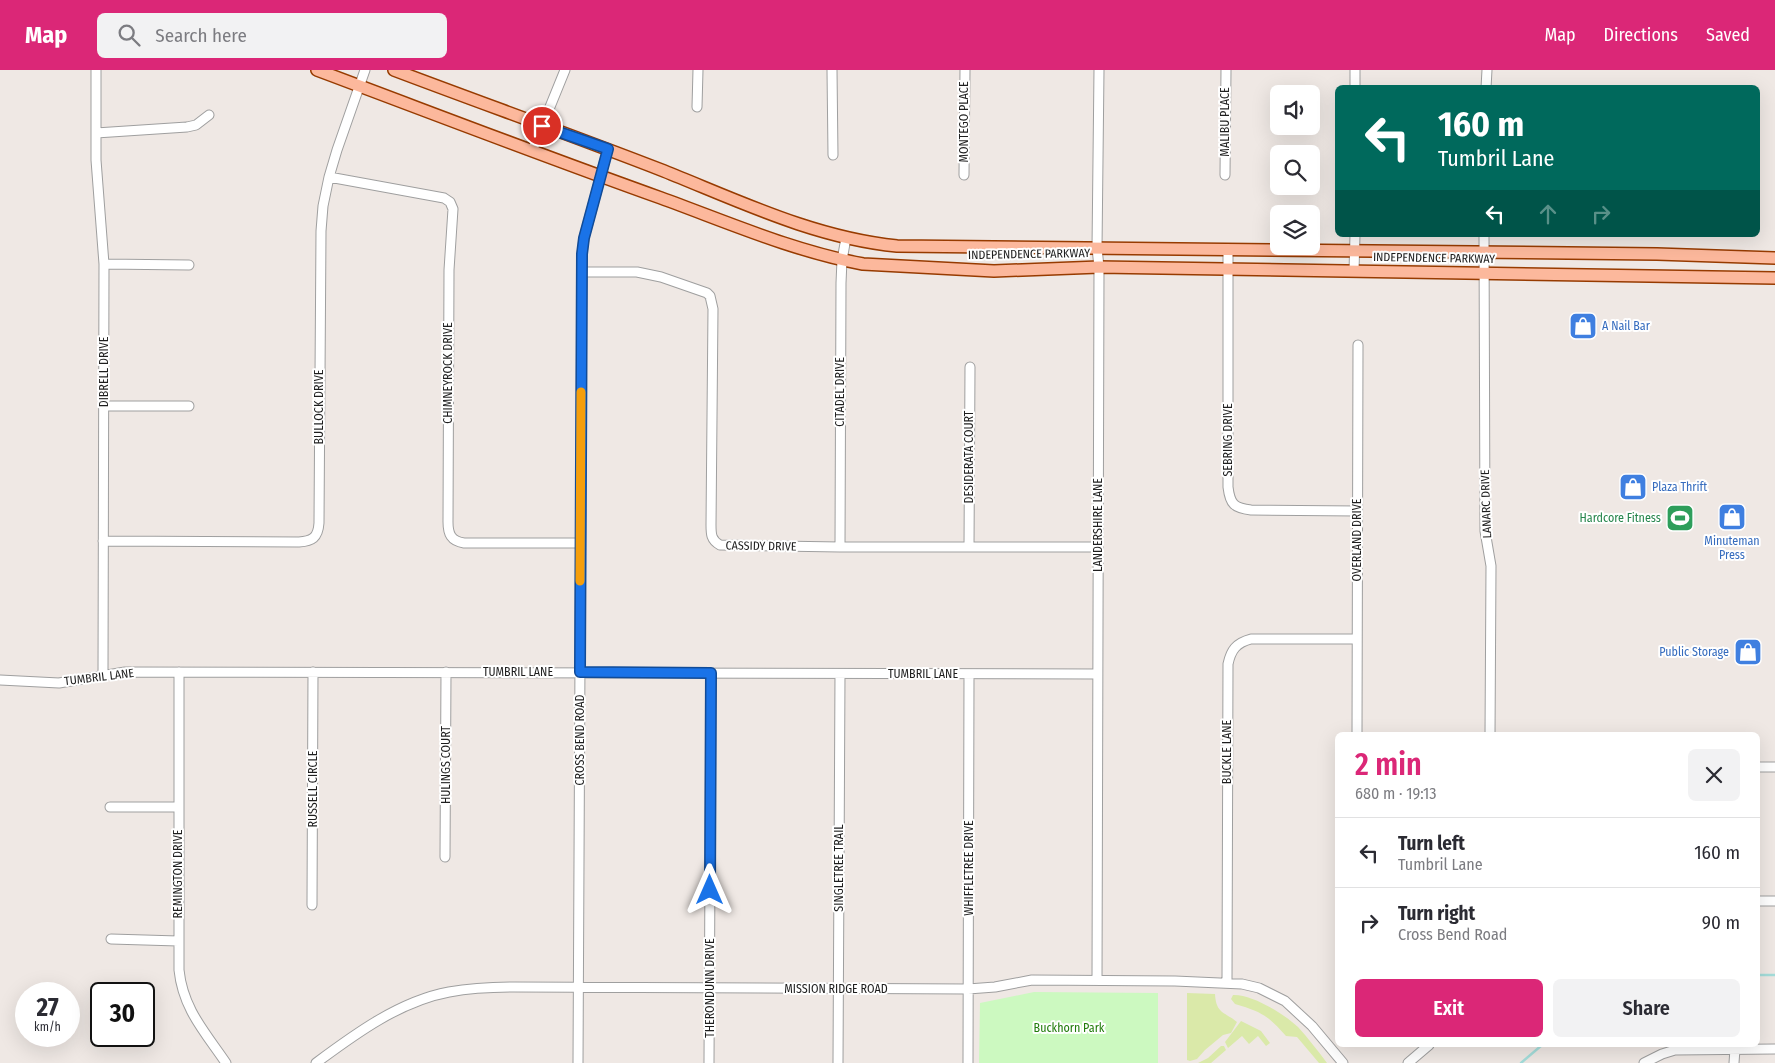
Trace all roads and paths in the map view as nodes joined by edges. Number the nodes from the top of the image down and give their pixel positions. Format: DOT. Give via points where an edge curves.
graph roads {
  1 [pos="96,70"];
  2 [pos="317,70"];
  3 [pos="365,70"];
  4 [pos="394,70"];
  5 [pos="565,70"];
  6 [pos="698,70"];
  7 [pos="832,70"];
  8 [pos="964,70"];
  9 [pos="1099,70"];
  10 [pos="1226,70"];
  11 [pos="1355,70"];
  12 [pos="1487,70"];
  13 [pos="1355,85"];
  14 [pos="1486,85"];
  15 [pos="359,86"];
  16 [pos="697,107"];
  17 [pos="209,115"];
  18 [pos="542,126"];
  19 [pos="96,133"];
  20 [pos="608,149"];
  21 [pos="532,151"];
  22 [pos="833,155"];
  23 [pos="1225,174"];
  24 [pos="964,175"];
  25 [pos="600,176"];
  26 [pos="330,177"];
  27 [pos="1354,237"];
  28 [pos="1484,237"];
  29 [pos="846,238"];
  30 [pos="1097,248"];
  31 [pos="1228,249"];
  32 [pos="1354,251"];
  33 [pos="1484,253"];
  34 [pos="1657,254"];
  35 [pos="1775,258"];
  36 [pos="842,260"];
  37 [pos="104,264"];
  38 [pos="189,265"];
  39 [pos="1099,267"];
  40 [pos="1228,268"];
  41 [pos="1354,270"];
  42 [pos="582,272"];
  43 [pos="1484,273"];
  44 [pos="1657,276"];
  45 [pos="1775,278"];
  46 [pos="1358,345"];
  47 [pos="970,367"];
  48 [pos="104,406"];
  49 [pos="189,406"];
  50 [pos="1357,511"];
  51 [pos="103,541"];
  52 [pos="580,543"];
  53 [pos="840,547"];
  54 [pos="969,547"];
  55 [pos="1098,547"];
  56 [pos="1356,639"];
  57 [pos="179,672"];
  58 [pos="313,672"];
  59 [pos="446,672"];
  60 [pos="580,672"];
  61 [pos="711,673"];
  62 [pos="840,674"];
  63 [pos="969,674"];
  64 [pos="1097,674"];
  65 [pos="103,675"];
  66 [pos="0,680"];
  67 [pos="1357,732"];
  68 [pos="1490,732"];
  69 [pos="1760,767"];
  70 [pos="1775,768"];
  71 [pos="110,807"];
  72 [pos="179,807"];
  73 [pos="446,857"];
  74 [pos="1760,900"];
  75 [pos="1775,901"];
  76 [pos="312,905"];
  77 [pos="111,939"];
  78 [pos="178,941"];
  79 [pos="1096,980"];
  80 [pos="1226,982"];
  81 [pos="578,988"];
  82 [pos="710,988"];
  83 [pos="838,989"];
  84 [pos="968,989"];
  85 [pos="1427,1047"];
  86 [pos="1734,1049"];
  87 [pos="1775,1049"];
  88 [pos="226,1063"];
  89 [pos="316,1063"];
  90 [pos="578,1063"];
  91 [pos="709,1063"];
  92 [pos="838,1063"];
  93 [pos="968,1063"];
  94 [pos="1343,1063"];
  95 [pos="1408,1063"];
  96 [pos="1644,1063"];
  97 [pos="1734,1063"];
  1 -- 19 [label="street, DIBRELL DRIVE"];
  2 -- 15 [label="main road, INDEPENDENCE PARKWAY"];
  3 -- 15 [label="street, BULLOCK DRIVE"];
  4 -- 18 [label="main road, INDEPENDENCE PARKWAY"];
  5 -- 18 [label="street"];
  6 -- 16 [label="street"];
  7 -- 22 [label="street"];
  8 -- 24 [label="street, MONTEGO PLACE"];
  9 -- 30 [label="street, LANDERSHIRE LANE"];
  10 -- 23 [label="street, MALIBU PLACE"];
  11 -- 13 [label="street"];
  12 -- 14 [label="street"];
  15 -- 21 [label="main road, INDEPENDENCE PARKWAY"];
  15 -- 26 [label="street, BULLOCK DRIVE"];
  17 -- 19 [label="street" via="196,126"];
  18 -- 20 [label="main road, INDEPENDENCE PARKWAY"];
  18 -- 21 [label="street"];
  19 -- 37 [label="street, DIBRELL DRIVE"];
  20 -- 25 [label="street, CROSS BEND ROAD"];
  20 -- 29 [label="main road, INDEPENDENCE PARKWAY" via="805,226"];
  21 -- 25 [label="main road, INDEPENDENCE PARKWAY"];
  25 -- 36 [label="main road, INDEPENDENCE PARKWAY" via="787,244"];
  25 -- 42 [label="street, CROSS BEND ROAD" via="584,238"];
  26 -- 51 [label="street, BULLOCK DRIVE" via="320,253 319,523 315,538 298,542"];
  26 -- 52 [label="street, CHIMNEYROCK DRIVE" via="444,198 453,209 448,358 448,532 452,538 464,543"];
  27 -- 32 [label="street"];
  28 -- 33 [label="street, LANARC DRIVE"];
  29 -- 30 [label="main road, INDEPENDENCE PARKWAY" via="897,246"];
  29 -- 36 [label="street, CITADEL DRIVE"];
  30 -- 31 [label="main road, INDEPENDENCE PARKWAY"];
  30 -- 39 [label="street, LANDERSHIRE LANE"];
  31 -- 32 [label="main road, INDEPENDENCE PARKWAY"];
  31 -- 40 [label="street, SEBRING DRIVE"];
  32 -- 33 [label="main road, INDEPENDENCE PARKWAY"];
  32 -- 41 [label="street"];
  33 -- 34 [label="main road, INDEPENDENCE PARKWAY"];
  33 -- 43 [label="street, LANARC DRIVE"];
  34 -- 35 [label="main road, INDEPENDENCE PARKWAY"];
  34 -- 44 [label="main road"];
  36 -- 39 [label="main road, INDEPENDENCE PARKWAY" via="994,271"];
  36 -- 53 [label="street, CITADEL DRIVE"];
  37 -- 38 [label="street"];
  37 -- 48 [label="street, DIBRELL DRIVE"];
  39 -- 40 [label="main road, INDEPENDENCE PARKWAY"];
  39 -- 55 [label="street, LANDERSHIRE LANE"];
  40 -- 41 [label="main road, INDEPENDENCE PARKWAY"];
  40 -- 50 [label="street, SEBRING DRIVE" via="1228,487 1232,504 1251,510"];
  41 -- 43 [label="main road, INDEPENDENCE PARKWAY"];
  42 -- 52 [label="street, CROSS BEND ROAD"];
  42 -- 53 [label="street, CASSIDY DRIVE" via="647,274 702,290 710,296 713,309 710,525 714,542 726,546"];
  43 -- 44 [label="main road, INDEPENDENCE PARKWAY"];
  43 -- 68 [label="street, LANARC DRIVE" via="1485,531 1492,566"];
  44 -- 45 [label="main road, INDEPENDENCE PARKWAY"];
  46 -- 50 [label="street, OVERLAND DRIVE"];
  47 -- 54 [label="street, DESIDERATA COURT"];
  48 -- 49 [label="street"];
  48 -- 51 [label="street, DIBRELL DRIVE"];
  50 -- 56 [label="street, OVERLAND DRIVE"];
  51 -- 65 [label="street, DIBRELL DRIVE"];
  52 -- 60 [label="street, CROSS BEND ROAD"];
  53 -- 54 [label="street, CASSIDY DRIVE"];
  54 -- 55 [label="street, CASSIDY DRIVE"];
  55 -- 64 [label="street, LANDERSHIRE LANE"];
  56 -- 67 [label="street, OVERLAND DRIVE"];
  56 -- 80 [label="street, BUCKLE LANE" via="1251,639 1235,646 1230,653"];
  57 -- 58 [label="street, TUMBRIL LANE"];
  57 -- 65 [label="street, TUMBRIL LANE"];
  57 -- 72 [label="street, REMINGTON DRIVE"];
  58 -- 59 [label="street, TUMBRIL LANE"];
  58 -- 76 [label="street, RUSSELL CIRCLE"];
  59 -- 60 [label="street, TUMBRIL LANE"];
  59 -- 73 [label="street, HULINGS COURT"];
  60 -- 61 [label="street, TUMBRIL LANE"];
  60 -- 81 [label="street, CROSS BEND ROAD"];
  61 -- 62 [label="street, TUMBRIL LANE"];
  61 -- 82 [label="street, THERONDUNN DRIVE"];
  62 -- 63 [label="street, TUMBRIL LANE"];
  62 -- 83 [label="street, SINGLETREE TRAIL"];
  63 -- 64 [label="street, TUMBRIL LANE"];
  63 -- 84 [label="street, WHIFFLETREE DRIVE"];
  64 -- 79 [label="street, LANDERSHIRE LANE"];
  65 -- 66 [label="street, TUMBRIL LANE" via="59,683"];
  69 -- 70 [label="street"];
  71 -- 72 [label="street"];
  72 -- 78 [label="street, REMINGTON DRIVE"];
  74 -- 75 [label="street"];
  77 -- 78 [label="street"];
  78 -- 88 [label="street, REMINGTON DRIVE" via="178,970 186,1003"];
  79 -- 80 [label="street, MISSION RIDGE ROAD"];
  79 -- 84 [label="street, MISSION RIDGE ROAD" via="1032,980"];
  80 -- 94 [label="street, MISSION RIDGE ROAD" via="1259,988 1285,1001 1312,1026"];
  81 -- 82 [label="street, MISSION RIDGE ROAD"];
  81 -- 89 [label="street, MISSION RIDGE ROAD" via="493,987 427,998 389,1014"];
  81 -- 90 [label="street, CROSS BEND ROAD"];
  82 -- 83 [label="street, MISSION RIDGE ROAD"];
  82 -- 91 [label="street, THERONDUNN DRIVE"];
  83 -- 84 [label="street, MISSION RIDGE ROAD"];
  83 -- 92 [label="street, SINGLETREE TRAIL"];
  84 -- 93 [label="street, WHIFFLETREE DRIVE"];
  85 -- 95 [label="street"];
  86 -- 87 [label="street"];
  86 -- 96 [label="street" via="1675,1050"];
  86 -- 97 [label="street"];
}
